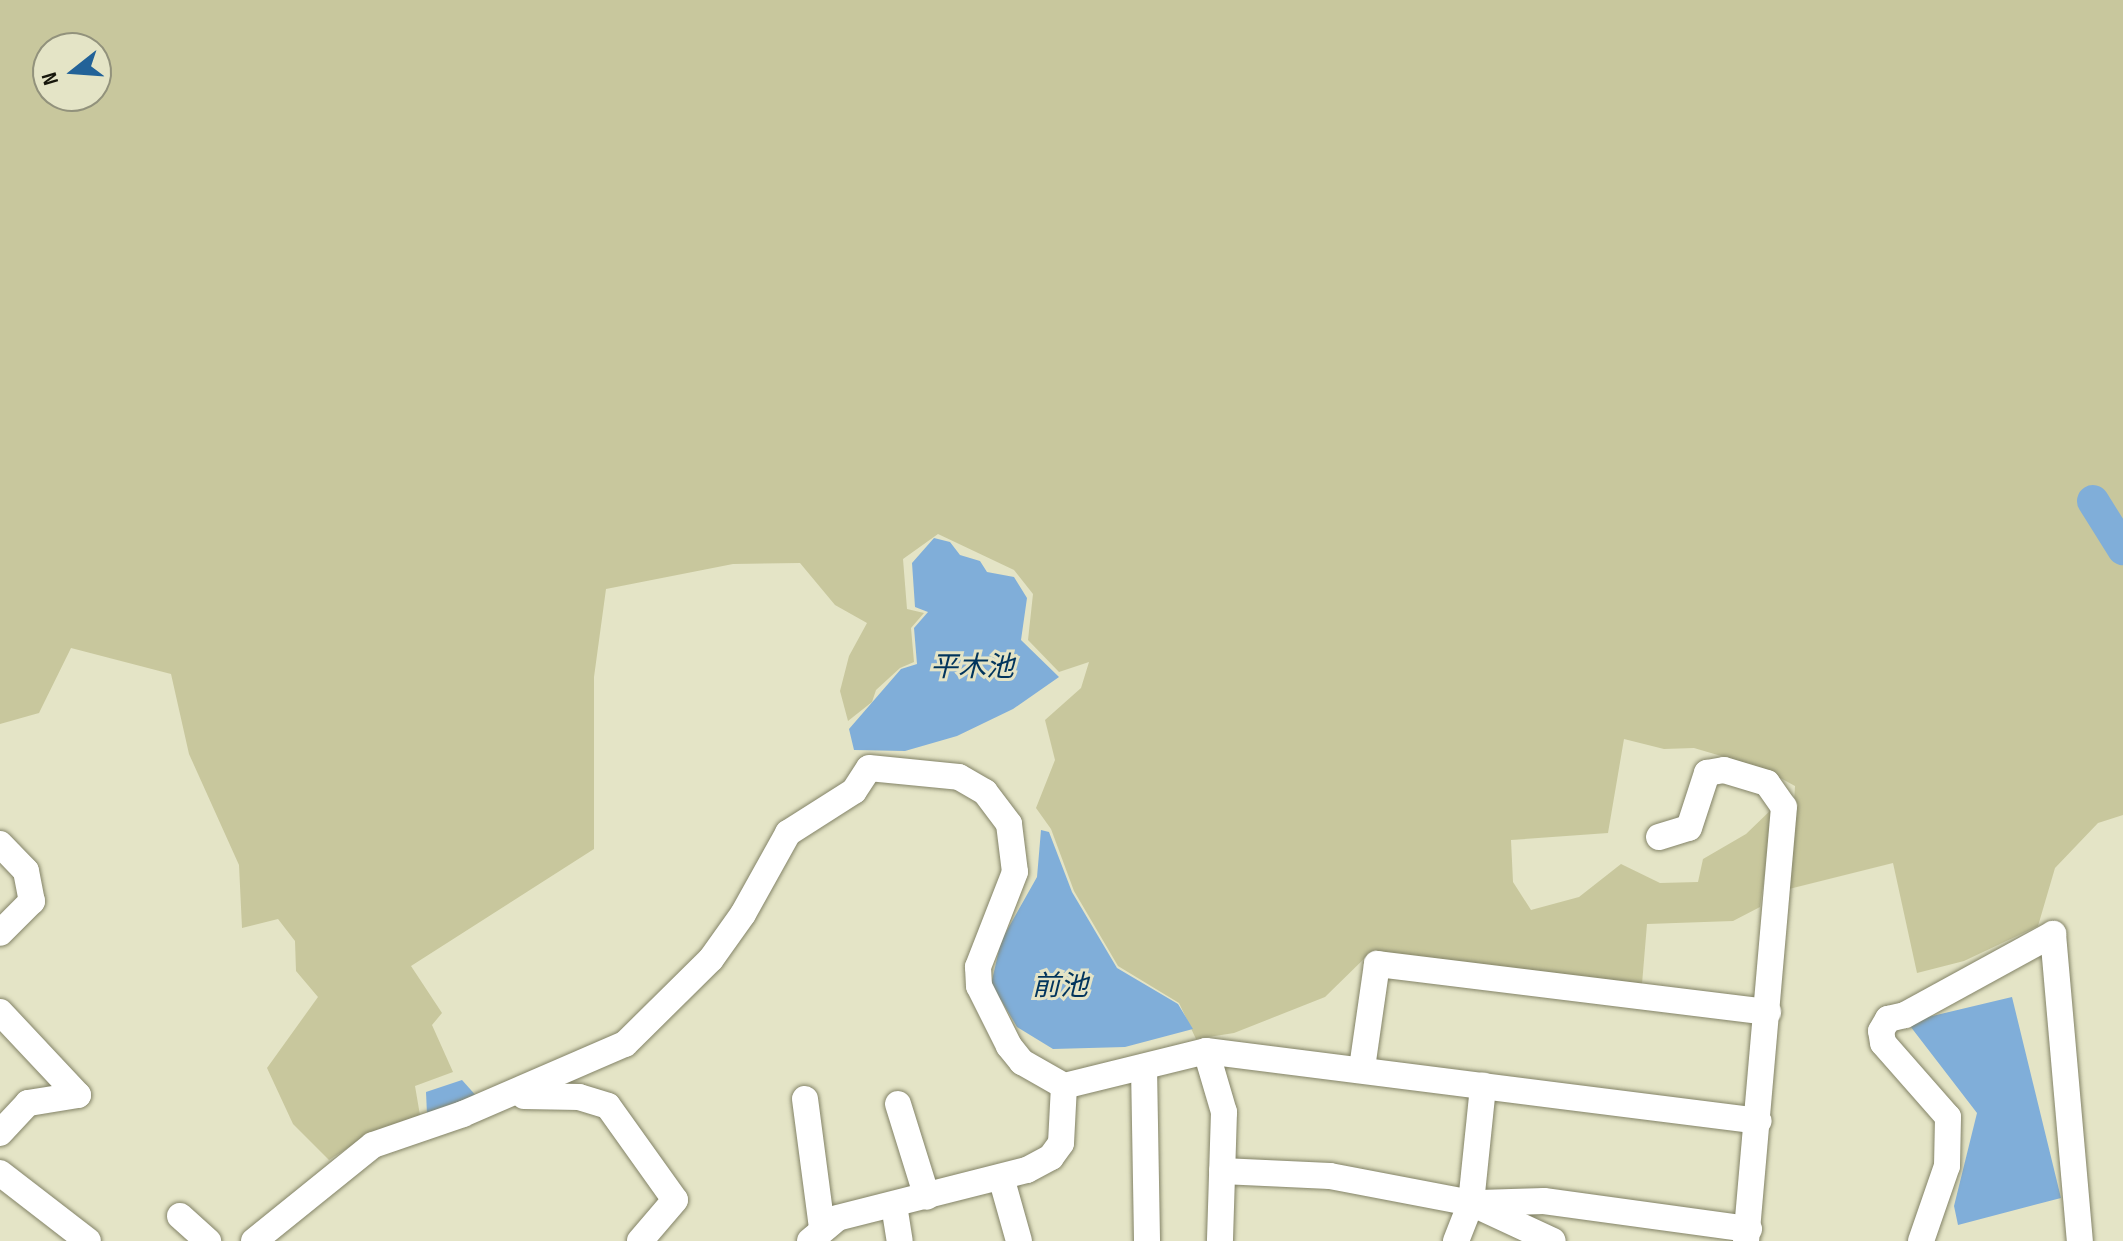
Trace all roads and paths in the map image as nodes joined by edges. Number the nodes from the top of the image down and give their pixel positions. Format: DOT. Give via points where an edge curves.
graph roads {
  1 [pos="1659,837"];
  2 [pos="0,844"];
  3 [pos="0,933"];
  4 [pos="0,1012"];
  5 [pos="1768,1012"];
  6 [pos="1206,1051"];
  7 [pos="1144,1067"];
  8 [pos="1362,1068"];
  9 [pos="1064,1086"];
  10 [pos="1483,1086"];
  11 [pos="510,1095"];
  12 [pos="805,1099"];
  13 [pos="898,1104"];
  14 [pos="1759,1121"];
  15 [pos="0,1133"];
  16 [pos="1222,1171"];
  17 [pos="0,1173"];
  18 [pos="1001,1177"];
  19 [pos="927,1197"];
  20 [pos="1471,1203"];
  21 [pos="894,1205"];
  22 [pos="180,1216"];
  23 [pos="816,1235"];
  24 [pos="1748,1235"];
  25 [pos="88,1241"];
  26 [pos="208,1241"];
  27 [pos="254,1241"];
  28 [pos="640,1241"];
  29 [pos="900,1241"];
  30 [pos="1019,1241"];
  31 [pos="1147,1241"];
  32 [pos="1220,1241"];
  33 [pos="1456,1241"];
  34 [pos="1553,1241"];
  35 [pos="1921,1241"];
  36 [pos="2080,1241"];
  1 -- 5 [label="street" via="1689,828 1707,773 1724,770 1767,783 1784,807"];
  2 -- 3 [label="street" via="26,871 32,901"];
  4 -- 15 [label="street" via="78,1095 28,1103"];
  5 -- 8 [label="street" via="1377,964"];
  5 -- 14 [label="street"];
  6 -- 7 [label="street"];
  6 -- 8 [label="street"];
  6 -- 16 [label="street" via="1224,1112"];
  7 -- 9 [label="street"];
  7 -- 31 [label="street"];
  8 -- 10 [label="street"];
  9 -- 11 [label="street" via="1022,1062 979,986 978,967 1015,872 1009,824 985,792 959,777 869,768 854,791 788,833 711,959 625,1044"];
  9 -- 18 [label="street" via="1061,1143 1051,1157"];
  10 -- 14 [label="street"];
  10 -- 20 [label="street"];
  11 -- 27 [label="street" via="373,1145"];
  11 -- 28 [label="street" via="579,1097 608,1106 675,1200"];
  12 -- 23 [label="street"];
  13 -- 19 [label="street"];
  14 -- 24 [label="street"];
  16 -- 20 [label="street" via="1330,1176"];
  16 -- 32 [label="street"];
  17 -- 25 [label="street"];
  18 -- 19 [label="street"];
  18 -- 30 [label="street"];
  19 -- 21 [label="street"];
  20 -- 24 [label="street" via="1544,1201"];
  20 -- 33 [label="street"];
  20 -- 34 [label="street"];
  21 -- 23 [label="street" via="837,1218"];
  21 -- 29 [label="street"];
  22 -- 26 [label="street"];
  35 -- 36 [label="street" via="1947,1166 1948,1117 1883,1043 1881,1031 1888,1019 1905,1015 2053,934"];
}
